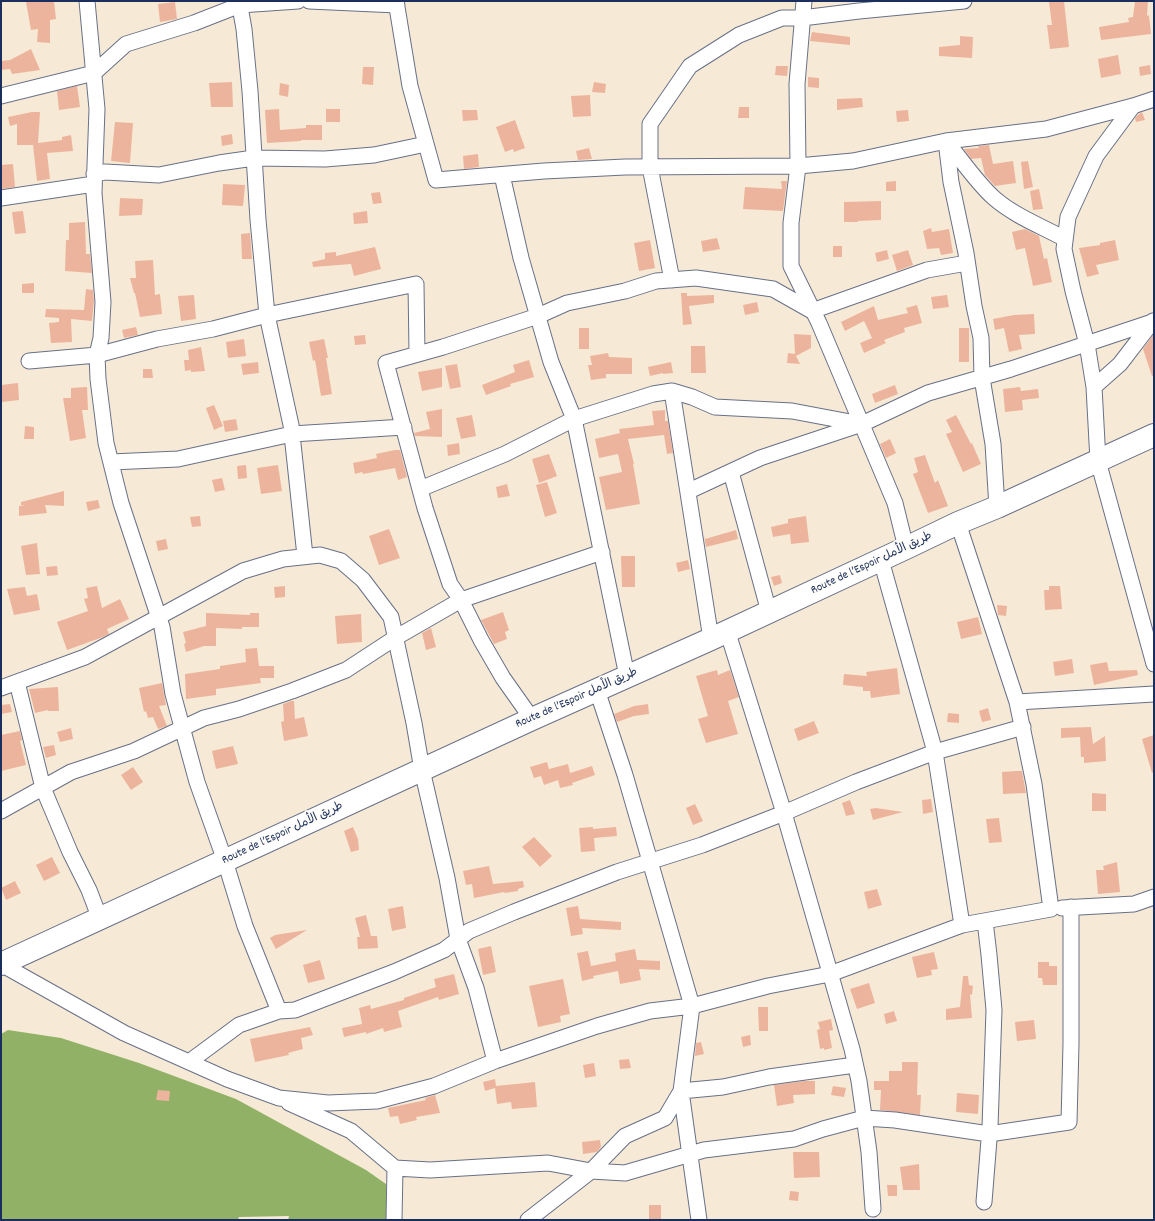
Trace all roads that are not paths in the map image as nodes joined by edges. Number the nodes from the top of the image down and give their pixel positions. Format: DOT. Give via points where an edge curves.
graph roads {
  1 [pos="87,1"];
  2 [pos="298,1"];
  3 [pos="309,1"];
  4 [pos="804,1"];
  5 [pos="964,1"];
  6 [pos="240,3"];
  7 [pos="396,3"];
  8 [pos="802,18"];
  9 [pos="94,73"];
  10 [pos="1,96"];
  11 [pos="1154,99"];
  12 [pos="1133,106"];
  13 [pos="946,141"];
  14 [pos="426,144"];
  15 [pos="254,158"];
  16 [pos="798,166"];
  17 [pos="650,167"];
  18 [pos="502,175"];
  19 [pos="94,179"];
  20 [pos="1,198"];
  21 [pos="1065,239"];
  22 [pos="967,263"];
  23 [pos="672,280"];
  24 [pos="812,311"];
  25 [pos="267,315"];
  26 [pos="538,316"];
  27 [pos="1153,321"];
  28 [pos="1087,344"];
  29 [pos="417,354"];
  30 [pos="97,355"];
  31 [pos="29,361"];
  32 [pos="982,378"];
  33 [pos="1094,387"];
  34 [pos="672,391"];
  35 [pos="574,419"];
  36 [pos="862,424"];
  37 [pos="404,427"];
  38 [pos="292,434"];
  39 [pos="1154,435"];
  40 [pos="1098,461"];
  41 [pos="112,462"];
  42 [pos="731,472"];
  43 [pos="420,489"];
  44 [pos="689,492"];
  45 [pos="996,507"];
  46 [pos="958,523"];
  47 [pos="906,548"];
  48 [pos="602,552"];
  49 [pos="305,556"];
  50 [pos="880,560"];
  51 [pos="461,600"];
  52 [pos="769,612"];
  53 [pos="158,617"];
  54 [pos="719,634"];
  55 [pos="395,638"];
  56 [pos="1154,664"];
  57 [pos="627,676"];
  58 [pos="17,682"];
  59 [pos="1,688"];
  60 [pos="597,690"];
  61 [pos="1154,694"];
  62 [pos="1017,702"];
  63 [pos="532,719"];
  64 [pos="1022,727"];
  65 [pos="181,729"];
  66 [pos="935,752"];
  67 [pos="422,770"];
  68 [pos="43,788"];
  69 [pos="1,811"];
  70 [pos="784,813"];
  71 [pos="225,861"];
  72 [pos="650,861"];
  73 [pos="1154,897"];
  74 [pos="1071,907"];
  75 [pos="1051,909"];
  76 [pos="100,919"];
  77 [pos="985,921"];
  78 [pos="962,925"];
  79 [pos="458,939"];
  80 [pos="1,964"];
  81 [pos="830,974"];
  82 [pos="692,1006"];
  83 [pos="279,1011"];
  84 [pos="495,1061"];
  85 [pos="189,1062"];
  86 [pos="855,1065"];
  87 [pos="681,1091"];
  88 [pos="279,1098"];
  89 [pos="864,1118"];
  90 [pos="989,1134"];
  91 [pos="690,1153"];
  92 [pos="395,1168"];
  93 [pos="591,1171"];
  94 [pos="984,1202"];
  95 [pos="872,1209"];
  96 [pos="394,1220"];
  97 [pos="528,1220"];
  98 [pos="699,1220"];
  1 -- 9 [label="street"];
  2 -- 6 [label="street"];
  3 -- 7 [label="street"];
  4 -- 8 [label="street"];
  5 -- 8 [label="street"];
  6 -- 9 [label="street" via="194,23 126,44"];
  6 -- 15 [label="street"];
  7 -- 14 [label="street" via="410,86"];
  8 -- 16 [label="street" via="797,84"];
  8 -- 17 [label="street" via="782,18 739,35 690,66 650,124"];
  9 -- 10 [label="street"];
  9 -- 19 [label="street" via="97,109"];
  11 -- 12 [label="street"];
  12 -- 13 [label="street" via="1046,129"];
  12 -- 21 [label="street" via="1096,156 1068,217"];
  13 -- 16 [label="street" via="853,161"];
  13 -- 21 [label="street" via="994,198 1018,215"];
  13 -- 22 [label="street" via="951,182"];
  14 -- 15 [label="street" via="374,156 325,159"];
  14 -- 18 [label="street" via="436,180"];
  15 -- 19 [label="street" via="219,162 159,175 105,172"];
  15 -- 25 [label="street"];
  16 -- 17 [label="street"];
  16 -- 24 [label="street" via="791,223 791,266"];
  17 -- 18 [label="street"];
  17 -- 23 [label="street"];
  18 -- 26 [label="street" via="521,258"];
  19 -- 20 [label="street"];
  19 -- 30 [label="street" via="103,302 101,338"];
  21 -- 28 [label="street" via="1064,249"];
  22 -- 24 [label="street" via="927,270"];
  22 -- 32 [label="street" via="981,338"];
  23 -- 24 [label="street" via="696,278 773,289"];
  23 -- 26 [label="street" via="656,281 625,291 567,303"];
  24 -- 36 [label="street"];
  25 -- 29 [label="street" via="416,284"];
  25 -- 30 [label="street"];
  25 -- 38 [label="street"];
  26 -- 29 [label="street"];
  26 -- 35 [label="street"];
  27 -- 28 [label="street"];
  27 -- 33 [label="street" via="1120,364"];
  28 -- 32 [label="street"];
  28 -- 33 [label="street"];
  29 -- 37 [label="street" via="386,363"];
  30 -- 31 [label="street"];
  30 -- 41 [label="street" via="105,435"];
  32 -- 36 [label="street" via="928,393"];
  32 -- 45 [label="street" via="993,444"];
  33 -- 40 [label="street"];
  34 -- 35 [label="street" via="653,394"];
  34 -- 36 [label="street" via="715,406 792,411"];
  34 -- 44 [label="street"];
  35 -- 43 [label="street" via="505,454"];
  35 -- 48 [label="street"];
  36 -- 42 [label="street" via="760,458"];
  36 -- 47 [label="street" via="895,503"];
  37 -- 38 [label="street"];
  37 -- 43 [label="street"];
  38 -- 41 [label="street" via="178,459"];
  38 -- 49 [label="street"];
  39 -- 40 [label="highway, Route de l’Espoir طريق الأمل"];
  40 -- 45 [label="highway, Route de l’Espoir طريق الأمل"];
  40 -- 56 [label="street"];
  41 -- 53 [label="street" via="121,503"];
  42 -- 44 [label="street"];
  42 -- 52 [label="street"];
  43 -- 51 [label="street" via="450,584"];
  44 -- 54 [label="street"];
  45 -- 46 [label="highway, Route de l’Espoir طريق الأمل"];
  46 -- 47 [label="highway, Route de l’Espoir طريق الأمل"];
  46 -- 62 [label="street"];
  47 -- 50 [label="highway, Route de l’Espoir طريق الأمل"];
  48 -- 51 [label="street"];
  48 -- 57 [label="street"];
  49 -- 53 [label="street" via="283,559 243,571"];
  49 -- 55 [label="street" via="320,555 341,561 363,580 391,617"];
  50 -- 52 [label="highway, Route de l’Espoir طريق الأمل"];
  50 -- 66 [label="street"];
  51 -- 55 [label="street"];
  51 -- 63 [label="street" via="503,678"];
  52 -- 54 [label="highway, Route de l’Espoir طريق الأمل"];
  53 -- 58 [label="street" via="85,657"];
  53 -- 65 [label="street" via="162,626"];
  54 -- 57 [label="highway, Route de l’Espoir طريق الأمل"];
  54 -- 70 [label="street"];
  55 -- 65 [label="street" via="346,670 292,691 204,718"];
  55 -- 67 [label="street"];
  57 -- 60 [label="highway, Route de l’Espoir طريق الأمل"];
  58 -- 59 [label="street"];
  58 -- 68 [label="street"];
  60 -- 63 [label="highway, Route de l’Espoir طريق الأمل"];
  60 -- 72 [label="street"];
  61 -- 62 [label="street"];
  62 -- 64 [label="street"];
  63 -- 67 [label="highway, Route de l’Espoir طريق الأمل"];
  64 -- 66 [label="street"];
  64 -- 75 [label="street" via="1034,784"];
  65 -- 68 [label="street" via="134,751 71,772"];
  65 -- 71 [label="street"];
  66 -- 70 [label="street"];
  66 -- 78 [label="street"];
  67 -- 71 [label="highway, Route de l’Espoir طريق الأمل"];
  67 -- 79 [label="street"];
  68 -- 69 [label="street"];
  68 -- 76 [label="street" via="70,852 90,890"];
  70 -- 72 [label="street" via="702,845"];
  70 -- 81 [label="street"];
  71 -- 76 [label="highway, Route de l’Espoir طريق الأمل"];
  71 -- 83 [label="street" via="245,926"];
  72 -- 79 [label="street" via="514,912 469,931"];
  72 -- 82 [label="street"];
  73 -- 74 [label="street" via="1134,904"];
  74 -- 75 [label="street"];
  74 -- 90 [label="street" via="1069,1122"];
  75 -- 77 [label="street"];
  76 -- 80 [label="highway, Route de l’Espoir طريق الأمل"];
  77 -- 78 [label="street"];
  77 -- 90 [label="street" via="994,1010"];
  78 -- 81 [label="street"];
  79 -- 83 [label="street" via="444,950 394,972 295,1010"];
  79 -- 84 [label="street" via="476,988"];
  80 -- 85 [label="street" via="124,1033"];
  81 -- 82 [label="street" via="768,986"];
  81 -- 86 [label="street"];
  82 -- 84 [label="street" via="650,1011"];
  82 -- 87 [label="street"];
  83 -- 85 [label="street" via="239,1025"];
  84 -- 88 [label="street" via="434,1086 377,1101 328,1102"];
  85 -- 88 [label="street"];
  86 -- 87 [label="street" via="769,1077 723,1087"];
  86 -- 89 [label="street"];
  87 -- 91 [label="street"];
  87 -- 93 [label="street" via="665,1118 625,1136"];
  88 -- 92 [label="street" via="351,1131"];
  89 -- 90 [label="street"];
  89 -- 91 [label="street" via="794,1139"];
  89 -- 95 [label="street" via="869,1152"];
  90 -- 94 [label="street"];
  91 -- 93 [label="street" via="625,1173"];
  91 -- 98 [label="street"];
  92 -- 93 [label="street" via="430,1170 548,1163"];
  92 -- 96 [label="street"];
  93 -- 97 [label="street"];
}
